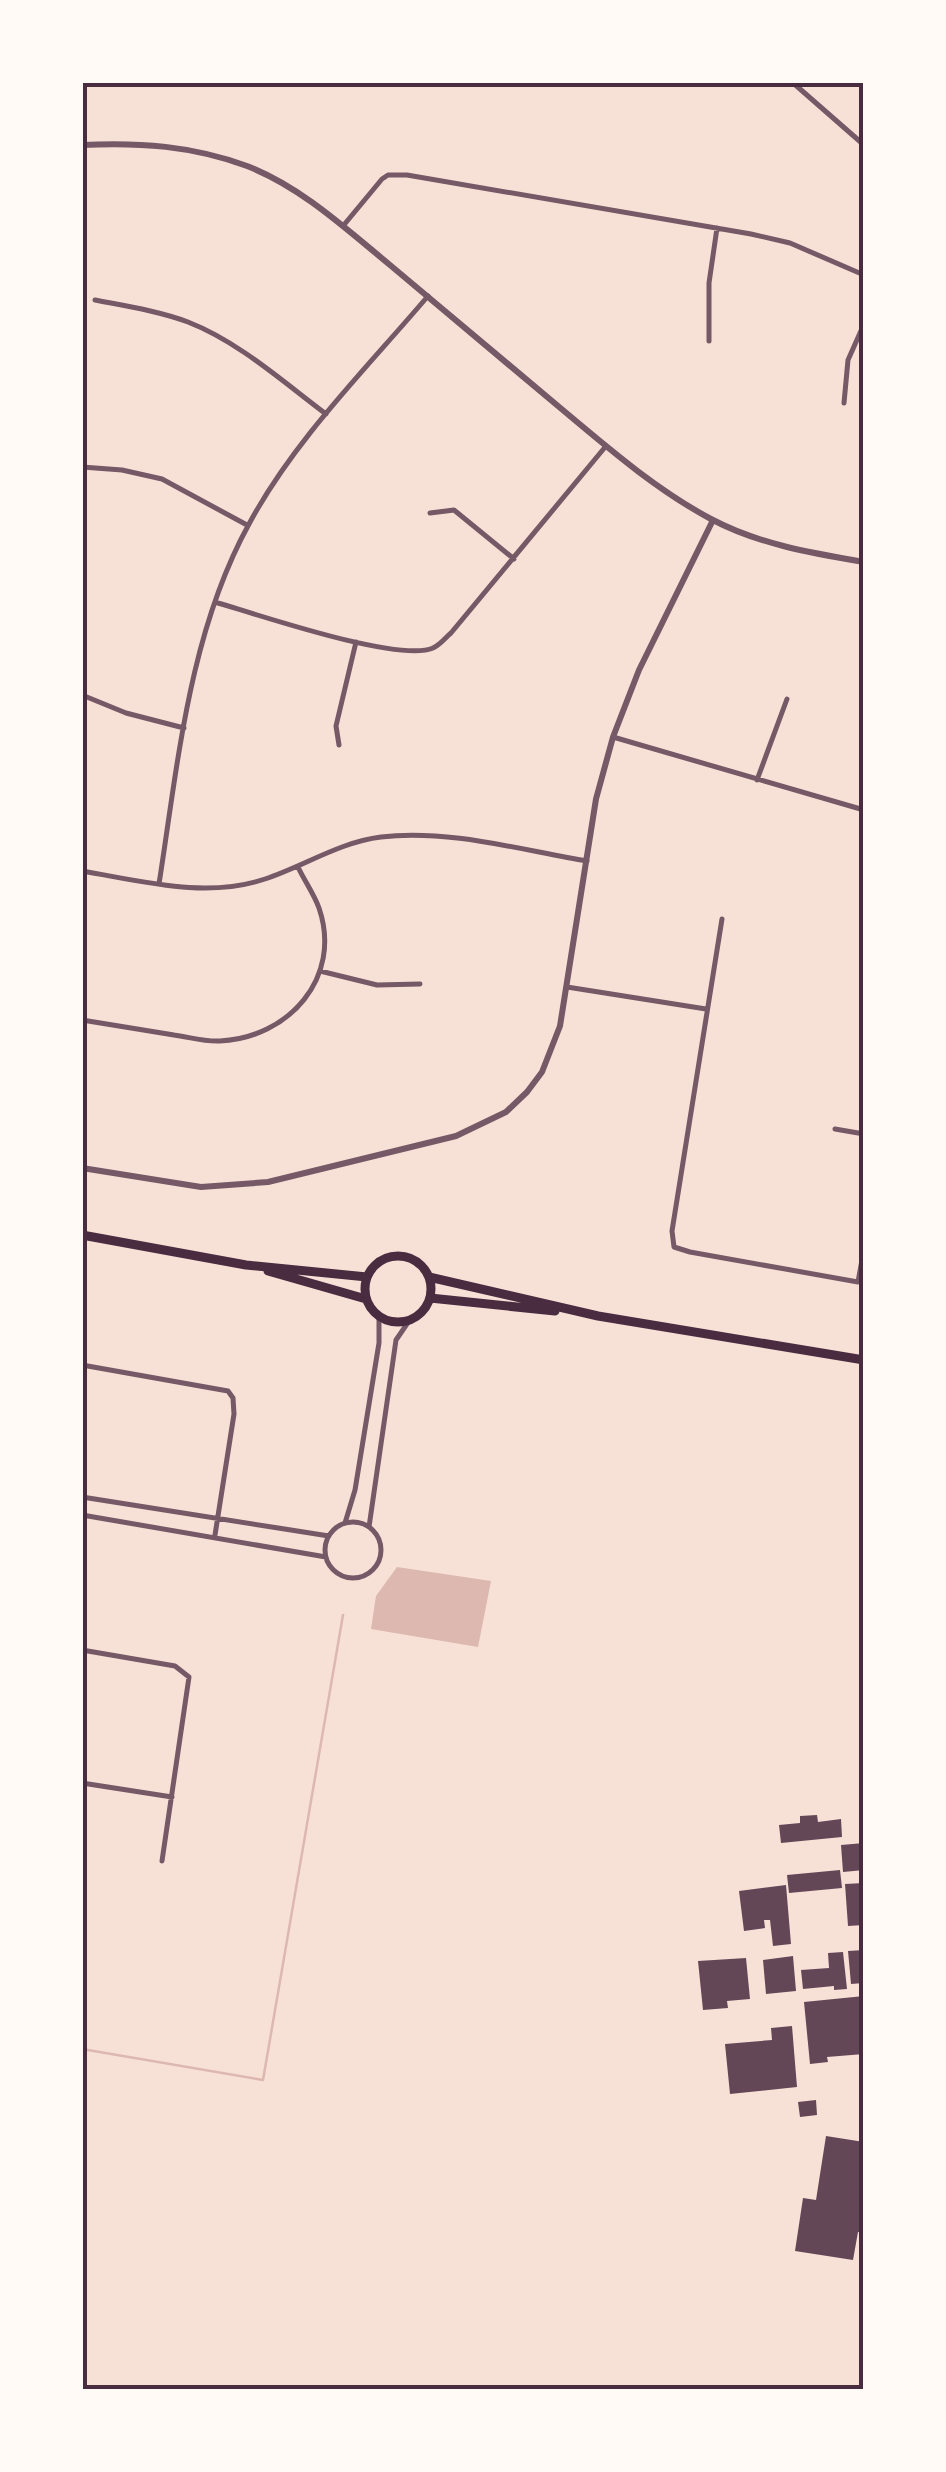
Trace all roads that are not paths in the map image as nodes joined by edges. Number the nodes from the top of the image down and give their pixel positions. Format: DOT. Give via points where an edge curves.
graph roads {
  1 [pos="792,82"];
  2 [pos="864,144"];
  3 [pos="82,145"];
  4 [pos="343,226"];
  5 [pos="717,228"];
  6 [pos="864,275"];
  7 [pos="428,296"];
  8 [pos="95,300"];
  9 [pos="864,324"];
  10 [pos="709,341"];
  11 [pos="844,403"];
  12 [pos="328,415"];
  13 [pos="606,446"];
  14 [pos="82,467"];
  15 [pos="430,513"];
  16 [pos="713,520"];
  17 [pos="248,525"];
  18 [pos="514,559"];
  19 [pos="864,562"];
  20 [pos="214,602"];
  21 [pos="356,642"];
  22 [pos="82,695"];
  23 [pos="787,699"];
  24 [pos="184,728"];
  25 [pos="613,737"];
  26 [pos="339,745"];
  27 [pos="756,780"];
  28 [pos="864,810"];
  29 [pos="587,861"];
  30 [pos="298,867"];
  31 [pos="82,872"];
  32 [pos="159,884"];
  33 [pos="722,919"];
  34 [pos="319,971"];
  35 [pos="420,984"];
  36 [pos="567,987"];
  37 [pos="706,1009"];
  38 [pos="82,1020"];
  39 [pos="835,1129"];
  40 [pos="864,1134"];
  41 [pos="82,1168"];
  42 [pos="82,1236"];
  43 [pos="864,1249"];
  44 [pos="246,1265"];
  45 [pos="367,1277"];
  46 [pos="428,1277"];
  47 [pos="861,1282"];
  48 [pos="430,1298"];
  49 [pos="366,1299"];
  50 [pos="598,1316"];
  51 [pos="380,1317"];
  52 [pos="409,1320"];
  53 [pos="864,1360"];
  54 [pos="82,1365"];
  55 [pos="82,1497"];
  56 [pos="82,1515"];
  57 [pos="218,1518"];
  58 [pos="345,1523"];
  59 [pos="369,1527"];
  60 [pos="215,1536"];
  61 [pos="328,1536"];
  62 [pos="326,1556"];
  63 [pos="82,1650"];
  64 [pos="82,1783"];
  65 [pos="172,1798"];
  66 [pos="162,1861"];
  1 -- 2 [label="street"];
  3 -- 4 [label="street" via="157,145 219,156 281,182"];
  4 -- 5 [label="street" via="372,188 395,174"];
  4 -- 7 [label="street"];
  5 -- 6 [label="street" via="790,244"];
  5 -- 10 [label="street"];
  7 -- 12 [label="street"];
  7 -- 13 [label="street"];
  8 -- 12 [label="street" via="189,322 233,345"];
  9 -- 11 [label="street" via="848,360"];
  12 -- 17 [label="street"];
  13 -- 16 [label="street"];
  13 -- 18 [label="street"];
  14 -- 17 [label="street" via="162,479"];
  15 -- 18 [label="street" via="454,510"];
  16 -- 19 [label="street" via="786,547"];
  16 -- 25 [label="street"];
  17 -- 20 [label="street"];
  18 -- 21 [label="street" via="433,648"];
  20 -- 21 [label="street"];
  20 -- 24 [label="street"];
  21 -- 26 [label="street" via="336,726"];
  22 -- 24 [label="street"];
  23 -- 27 [label="street"];
  24 -- 32 [label="street"];
  25 -- 27 [label="street"];
  25 -- 29 [label="street"];
  27 -- 28 [label="street"];
  29 -- 30 [label="street" via="413,836 349,845"];
  29 -- 36 [label="street"];
  30 -- 32 [label="street" via="230,887"];
  30 -- 34 [label="street" via="320,910"];
  31 -- 32 [label="street"];
  33 -- 37 [label="street"];
  34 -- 35 [label="street" via="376,984"];
  34 -- 38 [label="street" via="297,1010 253,1038 216,1042"];
  36 -- 37 [label="street"];
  36 -- 41 [label="street" via="542,1072 506,1112 456,1136 234,1187"];
  37 -- 47 [label="street" via="674,1247"];
  39 -- 40 [label="street"];
  42 -- 44 [label="highway"];
  43 -- 47 [label="street"];
  44 -- 45 [label="highway"];
  44 -- 49 [label="highway"];
  45 -- 46 [label="highway" via="392,1257 414,1260"];
  45 -- 49 [label="highway"];
  46 -- 48 [label="highway"];
  46 -- 50 [label="highway"];
  48 -- 50 [label="highway"];
  48 -- 52 [label="highway"];
  49 -- 51 [label="highway"];
  50 -- 53 [label="highway"];
  51 -- 52 [label="highway"];
  51 -- 58 [label="street"];
  52 -- 59 [label="street" via="396,1340"];
  54 -- 57 [label="street" via="228,1391 234,1414"];
  55 -- 57 [label="street"];
  56 -- 60 [label="street"];
  57 -- 60 [label="street"];
  57 -- 61 [label="street"];
  58 -- 59 [label="street"];
  58 -- 61 [label="street"];
  59 -- 62 [label="street" via="381,1546 369,1572 347,1577"];
  60 -- 62 [label="street"];
  61 -- 62 [label="street"];
  63 -- 65 [label="street" via="176,1666 189,1677"];
  64 -- 65 [label="street"];
  65 -- 66 [label="street"];
}
